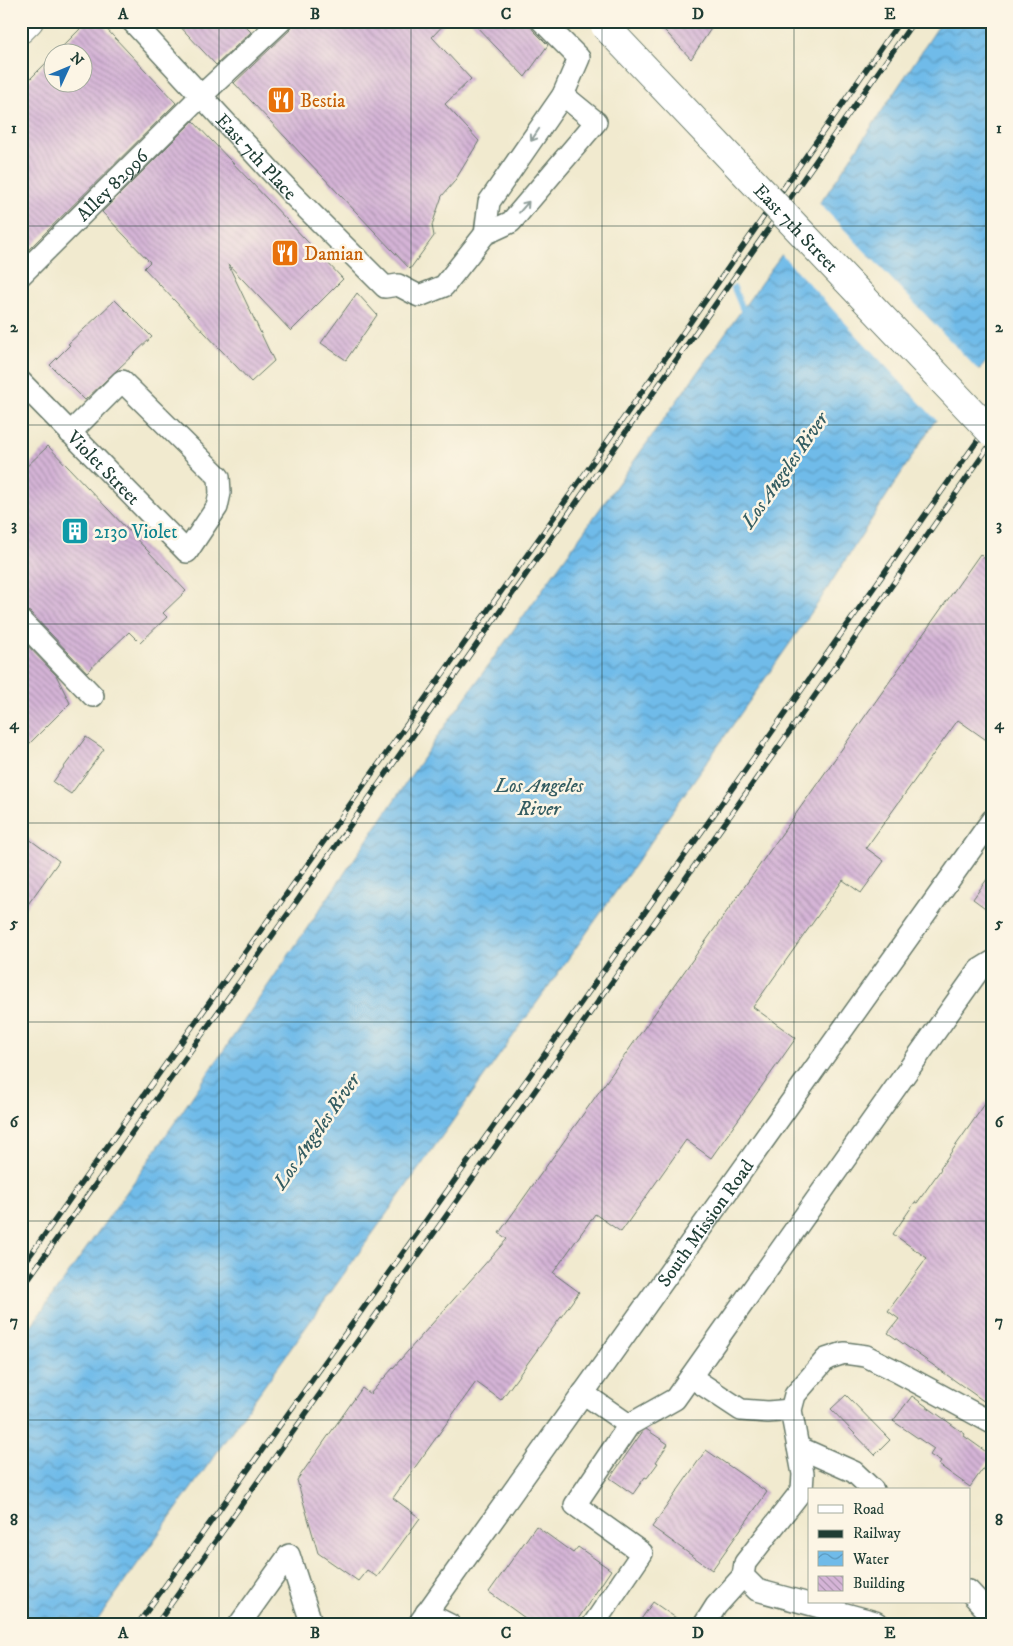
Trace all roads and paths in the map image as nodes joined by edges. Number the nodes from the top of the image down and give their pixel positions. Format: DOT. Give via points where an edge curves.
graph roads {
  1 [pos="29,21"];
  2 [pos="132,21"];
  3 [pos="281,21"];
  4 [pos="542,21"];
  5 [pos="603,24"];
  6 [pos="21,29"];
  7 [pos="563,95"];
  8 [pos="201,96"];
  9 [pos="485,234"];
  10 [pos="21,275"];
  11 [pos="21,382"];
  12 [pos="70,433"];
  13 [pos="992,433"];
  14 [pos="21,621"];
  15 [pos="93,696"];
  16 [pos="992,820"];
  17 [pos="992,962"];
  18 [pos="691,1377"];
  19 [pos="583,1393"];
  20 [pos="791,1410"];
  21 [pos="992,1423"];
  22 [pos="629,1425"];
  23 [pos="798,1447"];
  24 [pos="871,1488"];
  25 [pos="743,1576"];
  26 [pos="970,1592"];
  27 [pos="808,1604"];
  28 [pos="808,1604"];
  29 [pos="992,1616"];
  30 [pos="422,1619"];
  31 [pos="239,1625"];
  32 [pos="312,1625"];
  33 [pos="450,1625"];
  34 [pos="593,1625"];
  35 [pos="704,1625"];
  36 [pos="880,1625"];
  1 -- 6 [label="main road"];
  2 -- 8 [label="street, East 7th Place"];
  3 -- 8 [label="street, Alley 82996"];
  4 -- 7 [label="street" via="579,58"];
  5 -- 13 [label="main road, East 7th Street, bridge"];
  7 -- 9 [label="street, one-way" via="489,202"];
  9 -- 7 [label="street, one-way" via="511,222 596,122"];
  8 -- 9 [label="street, East 7th Place" via="385,287 398,285 419,296 444,286"];
  8 -- 10 [label="street, Alley 82996"];
  11 -- 12 [label="street, Violet Street"];
  12 -- 12 [label="street, Violet Street" via="187,552 217,507 219,477 122,382"];
  14 -- 15 [label="street"];
  16 -- 19 [label="street, South Mission Road"];
  17 -- 18 [label="street" via="979,970"];
  18 -- 20 [label="street" via="741,1410"];
  18 -- 22 [label="street" via="675,1399"];
  19 -- 22 [label="street"];
  19 -- 30 [label="street, South Mission Road"];
  20 -- 21 [label="street" via="794,1395 813,1372 826,1359 844,1352 866,1356"];
  20 -- 23 [label="street"];
  22 -- 34 [label="street" via="575,1506 642,1553"];
  23 -- 24 [label="street" via="854,1472"];
  23 -- 25 [label="street" via="802,1490 745,1563"];
  25 -- 27 [label="street" via="756,1590"];
  25 -- 35 [label="street"];
  26 -- 29 [label="street"];
  28 -- 36 [label="street"];
  30 -- 33 [label="street"];
  31 -- 32 [label="street" via="289,1555"];
}
